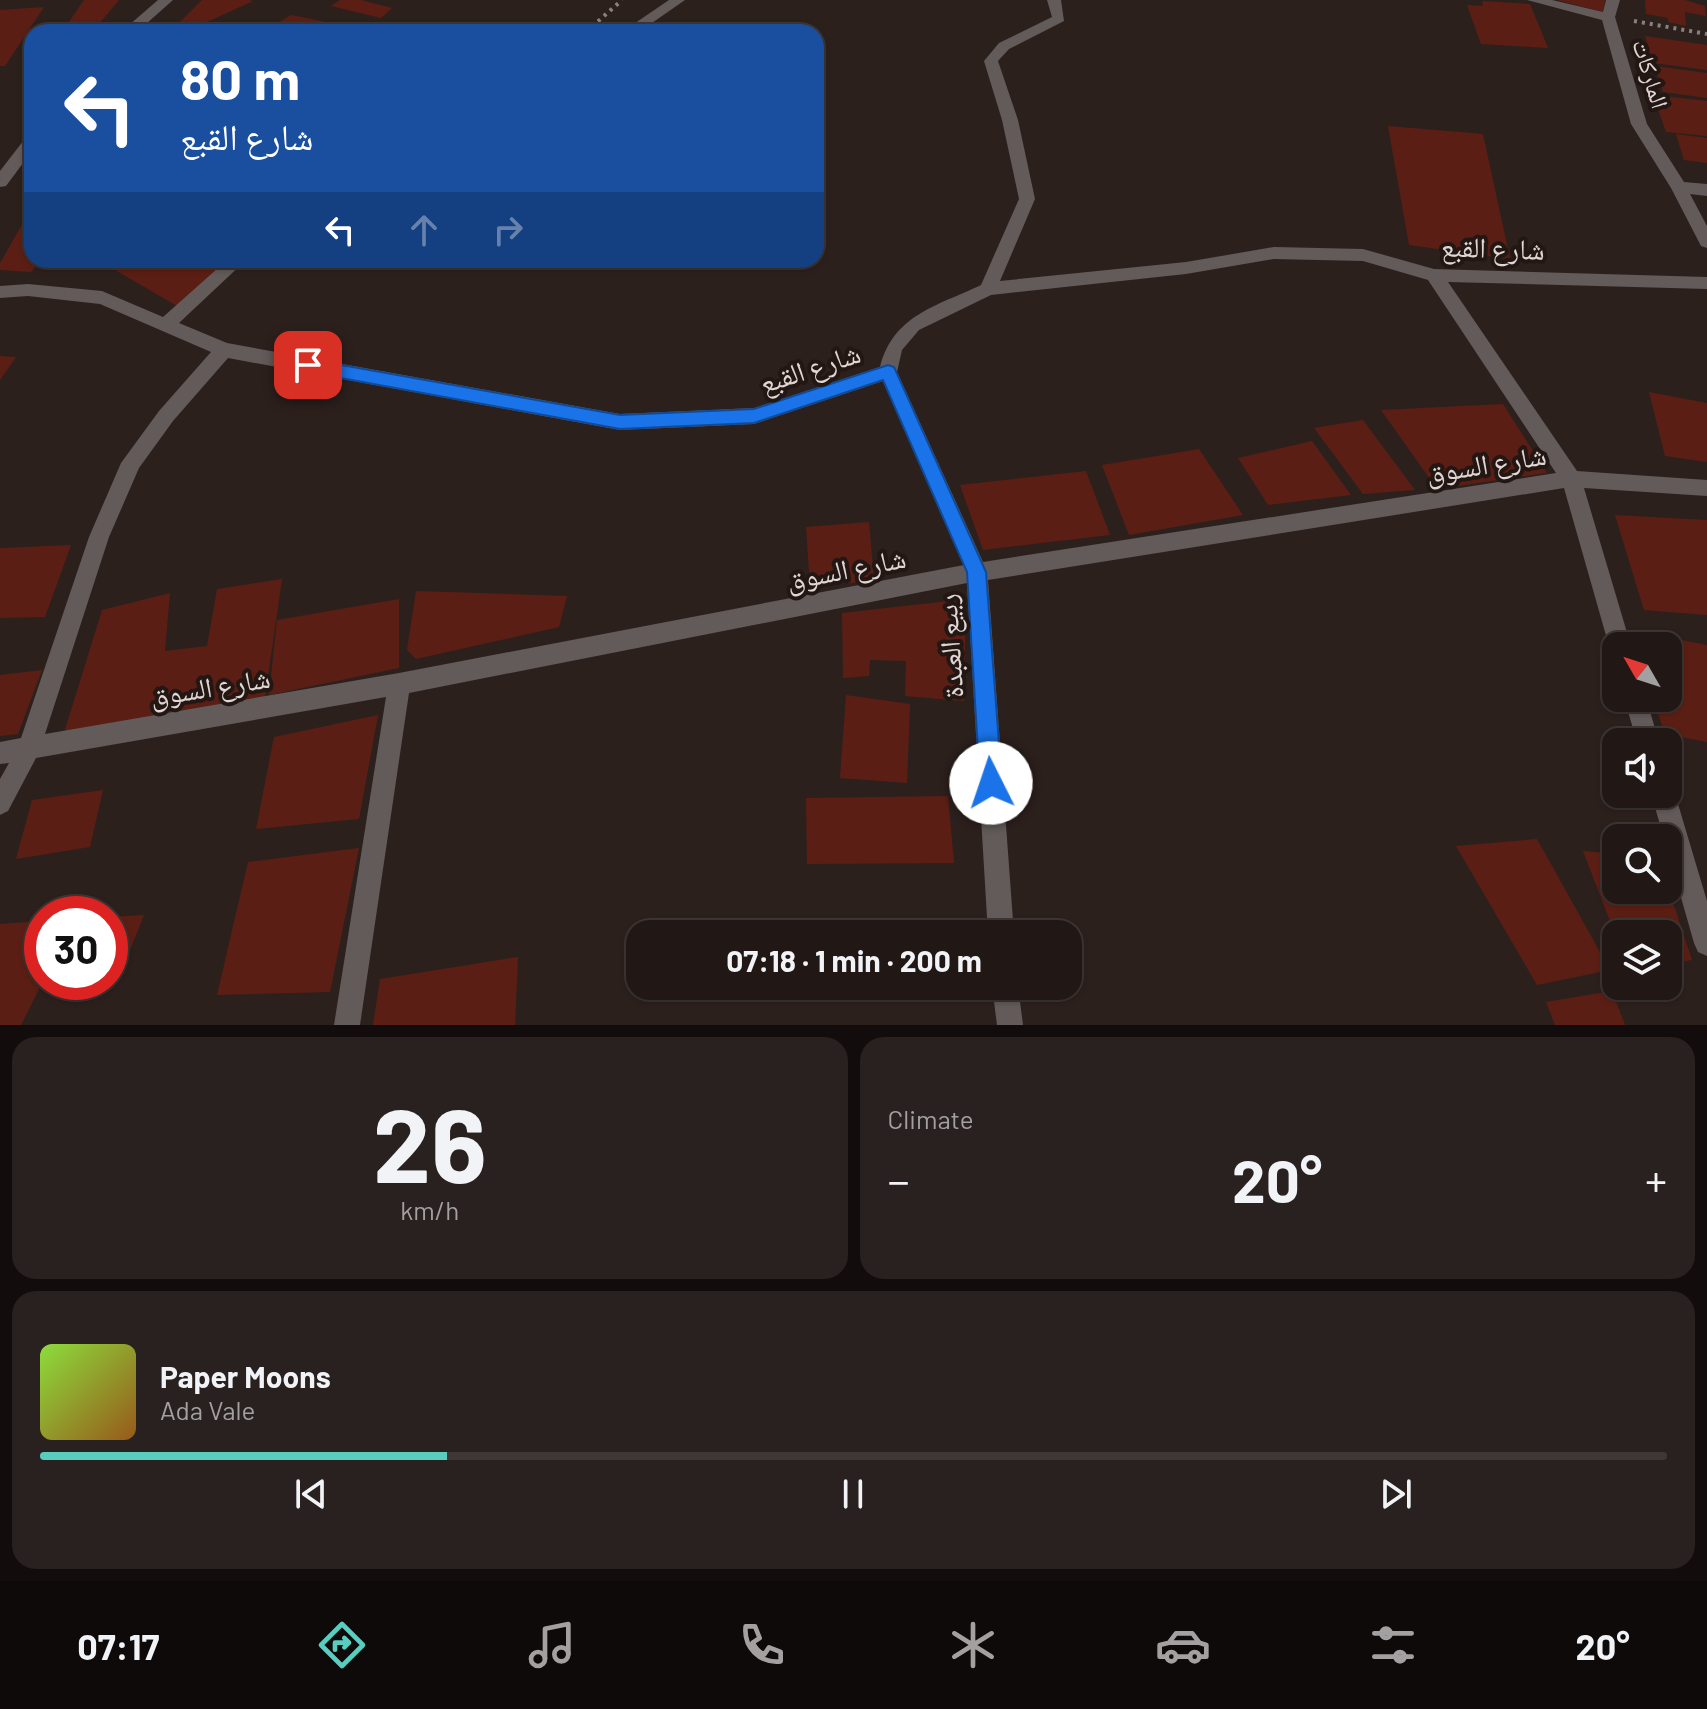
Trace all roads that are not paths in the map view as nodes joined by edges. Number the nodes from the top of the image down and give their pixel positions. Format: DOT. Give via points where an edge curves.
graph roads {
  1 [pos="166,0"];
  2 [pos="678,0"];
  3 [pos="1054,0"];
  4 [pos="1534,0"];
  5 [pos="1613,0"];
  6 [pos="1608,17"];
  7 [pos="138,24"];
  8 [pos="641,24"];
  9 [pos="24,150"];
  10 [pos="0,182"];
  11 [pos="1679,187"];
  12 [pos="1707,190"];
  13 [pos="1707,242"];
  14 [pos="229,268"];
  15 [pos="1434,275"];
  16 [pos="1707,283"];
  17 [pos="988,289"];
  18 [pos="0,292"];
  19 [pos="167,324"];
  20 [pos="224,350"];
  21 [pos="888,372"];
  22 [pos="1571,479"];
  23 [pos="1707,488"];
  24 [pos="977,572"];
  25 [pos="1616,632"];
  26 [pos="399,684"];
  27 [pos="30,746"];
  28 [pos="0,753"];
  29 [pos="0,803"];
  30 [pos="1667,808"];
  31 [pos="1000,920"];
  32 [pos="1707,943"];
  33 [pos="1007,1000"];
  34 [pos="347,1025"];
  35 [pos="1010,1025"];
  1 -- 7 [label="street"];
  2 -- 8 [label="street"];
  3 -- 17 [label="street" via="1059,18 997,48 991,61 1027,199"];
  4 -- 6 [label="street"];
  5 -- 6 [label="street, الماركات"];
  6 -- 11 [label="street, الماركات" via="1639,124"];
  9 -- 10 [label="street"];
  11 -- 12 [label="street"];
  11 -- 13 [label="street, الماركات"];
  14 -- 19 [label="street"];
  15 -- 16 [label="street, شارع القبع"];
  15 -- 17 [label="street, شارع القبع" via="1363,255 1274,253"];
  15 -- 22 [label="street"];
  17 -- 21 [label="street, شارع القبع" via="913,325 894,347"];
  18 -- 19 [label="street, شارع القبع" via="102,298"];
  19 -- 20 [label="street, شارع القبع"];
  20 -- 21 [label="street, شارع القبع" via="620,422 754,416"];
  20 -- 27 [label="street" via="131,463 99,537"];
  21 -- 24 [label="street, ربيع العبدة"];
  22 -- 23 [label="street, شارع السوق"];
  22 -- 24 [label="street, شارع السوق"];
  22 -- 25 [label="street"];
  24 -- 26 [label="street, شارع السوق"];
  24 -- 31 [label="street, ربيع العبدة"];
  26 -- 27 [label="street, شارع السوق"];
  26 -- 34 [label="street"];
  27 -- 28 [label="street, شارع السوق"];
  27 -- 29 [label="street"];
  30 -- 32 [label="street"];
  33 -- 35 [label="street"];
}
